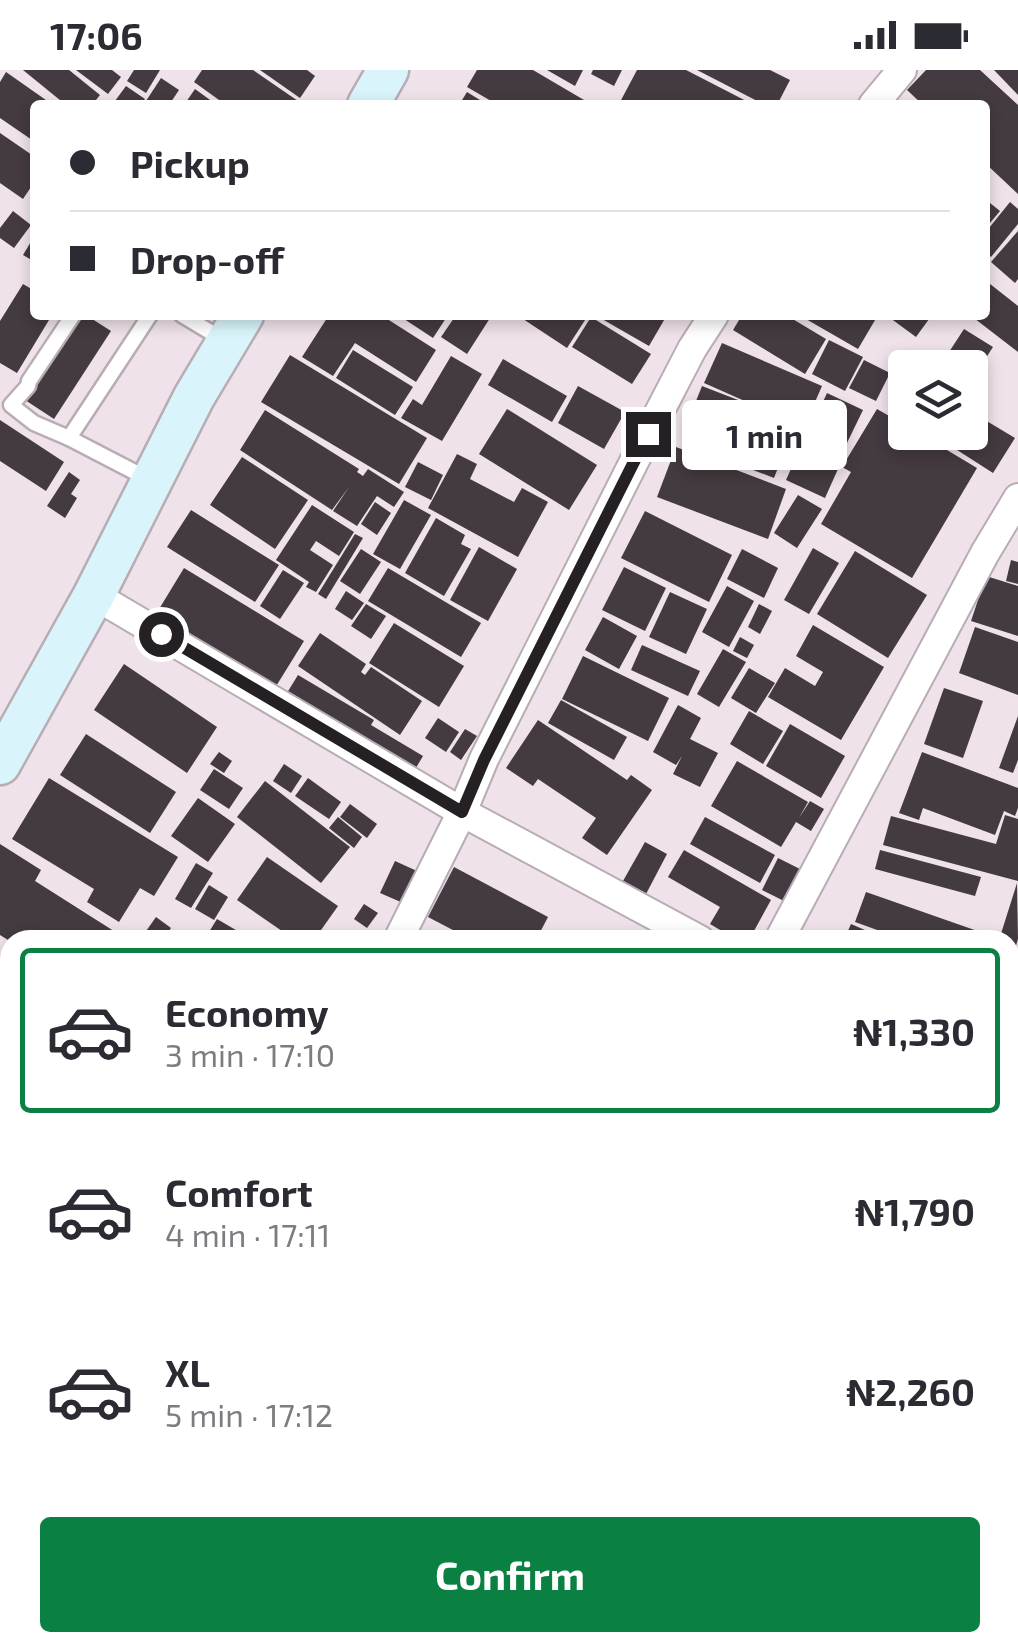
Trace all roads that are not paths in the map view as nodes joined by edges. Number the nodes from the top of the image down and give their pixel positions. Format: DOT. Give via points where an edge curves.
graph roads {
  1 [pos="902,70"];
  2 [pos="877,100"];
  3 [pos="70,320"];
  4 [pos="147,320"];
  5 [pos="201,320"];
  6 [pos="711,320"];
  7 [pos="235,329"];
  8 [pos="69,438"];
  9 [pos="152,481"];
  10 [pos="1018,498"];
  11 [pos="94,595"];
  12 [pos="0,764"];
  13 [pos="462,812"];
  14 [pos="403,930"];
  15 [pos="681,930"];
  16 [pos="784,930"];
  1 -- 2 [label="street"];
  3 -- 8 [label="lane" via="10,405"];
  4 -- 8 [label="lane"];
  5 -- 7 [label="lane"];
  6 -- 13 [label="street"];
  7 -- 9 [label="street"];
  8 -- 9 [label="lane"];
  9 -- 11 [label="street"];
  10 -- 16 [label="street"];
  11 -- 12 [label="street"];
  11 -- 13 [label="street"];
  13 -- 14 [label="street"];
  13 -- 15 [label="street"];
}
